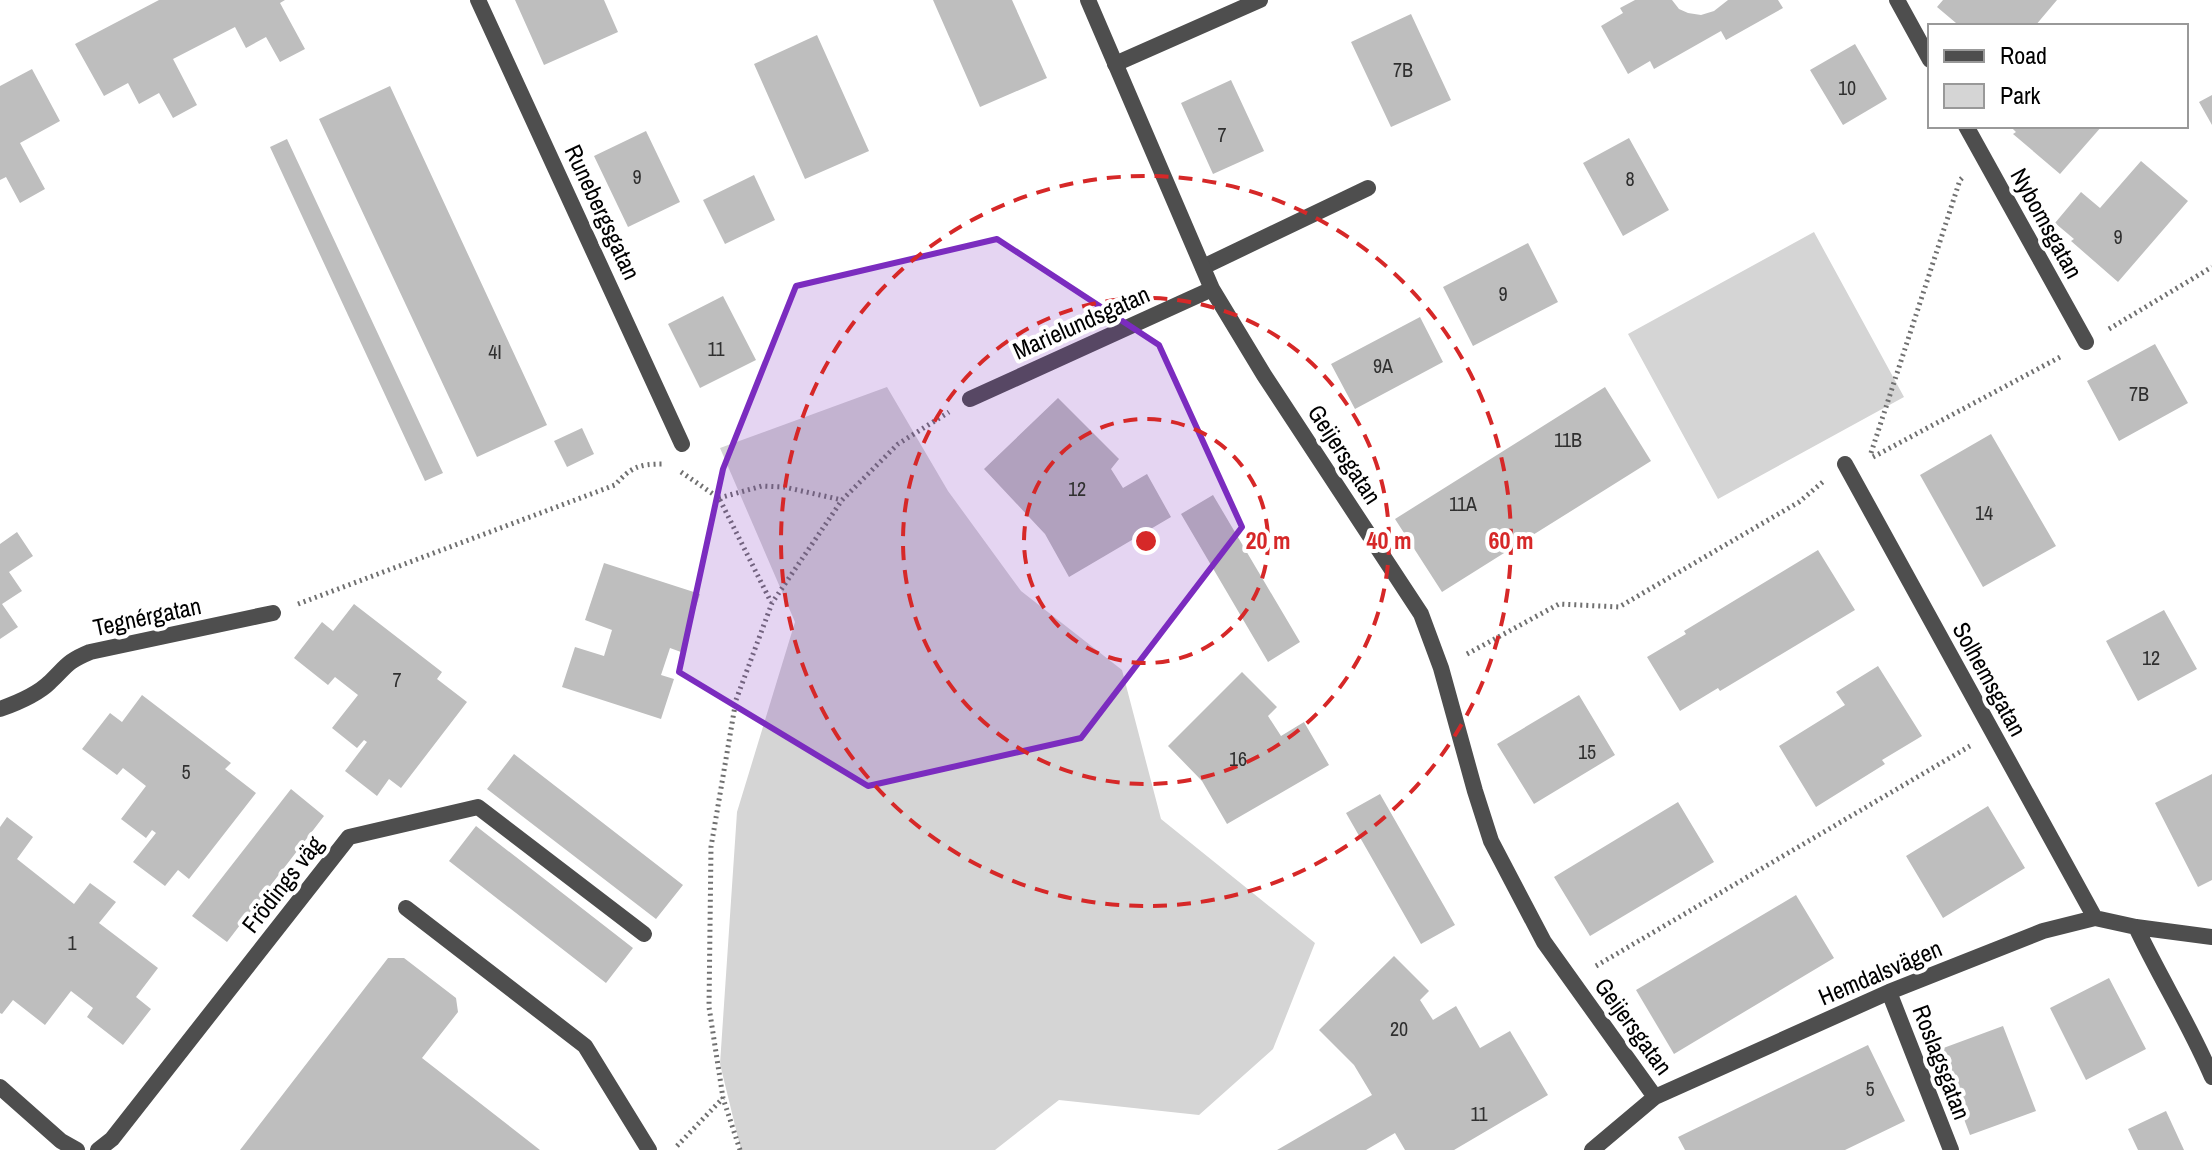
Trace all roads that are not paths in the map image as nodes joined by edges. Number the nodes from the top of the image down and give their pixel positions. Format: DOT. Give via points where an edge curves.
graph roads {
  1 [pos="478,0"];
  2 [pos="1088,0"];
  3 [pos="1260,0"];
  4 [pos="1897,0"];
  5 [pos="1928,56"];
  6 [pos="1115,64"];
  7 [pos="1967,128"];
  8 [pos="1368,188"];
  9 [pos="1203,267"];
  10 [pos="1212,289"];
  11 [pos="2086,342"];
  12 [pos="970,399"];
  13 [pos="682,444"];
  14 [pos="1845,464"];
  15 [pos="273,613"];
  16 [pos="0,709"];
  17 [pos="406,908"];
  18 [pos="2095,918"];
  19 [pos="2136,927"];
  20 [pos="644,934"];
  21 [pos="2212,937"];
  22 [pos="1889,992"];
  23 [pos="2212,1077"];
  24 [pos="0,1087"];
  25 [pos="1655,1097"];
  26 [pos="77,1150"];
  27 [pos="98,1150"];
  28 [pos="649,1150"];
  29 [pos="1592,1150"];
  30 [pos="1951,1150"];
  1 -- 13 [label="street, Runebergsgatan"];
  2 -- 6 [label="street, Geijersgatan"];
  3 -- 6 [label="street"];
  4 -- 5 [label="street"];
  6 -- 9 [label="street, Geijersgatan"];
  7 -- 11 [label="street, Nybomsgatan"];
  8 -- 9 [label="street"];
  9 -- 10 [label="street, Geijersgatan"];
  10 -- 12 [label="street, Marielundsgatan"];
  10 -- 25 [label="street, Geijersgatan" via="1421,614 1491,841 1544,942"];
  14 -- 18 [label="street, Solhemsgatan"];
  15 -- 16 [label="street, Tegnérgatan" via="90,652 69,661 48,684"];
  17 -- 28 [label="street" via="585,1046"];
  18 -- 19 [label="street, Hemdalsvägen"];
  18 -- 22 [label="street, Hemdalsvägen" via="2043,931"];
  19 -- 21 [label="street, Hemdalsvägen"];
  19 -- 23 [label="street"];
  20 -- 27 [label="street, Frödings väg" via="478,807 349,837 112,1139"];
  22 -- 25 [label="street, Hemdalsvägen"];
  22 -- 30 [label="street, Roslagsgatan"];
  24 -- 26 [label="street"];
  25 -- 29 [label="street, Hemdalsvägen"];
}
